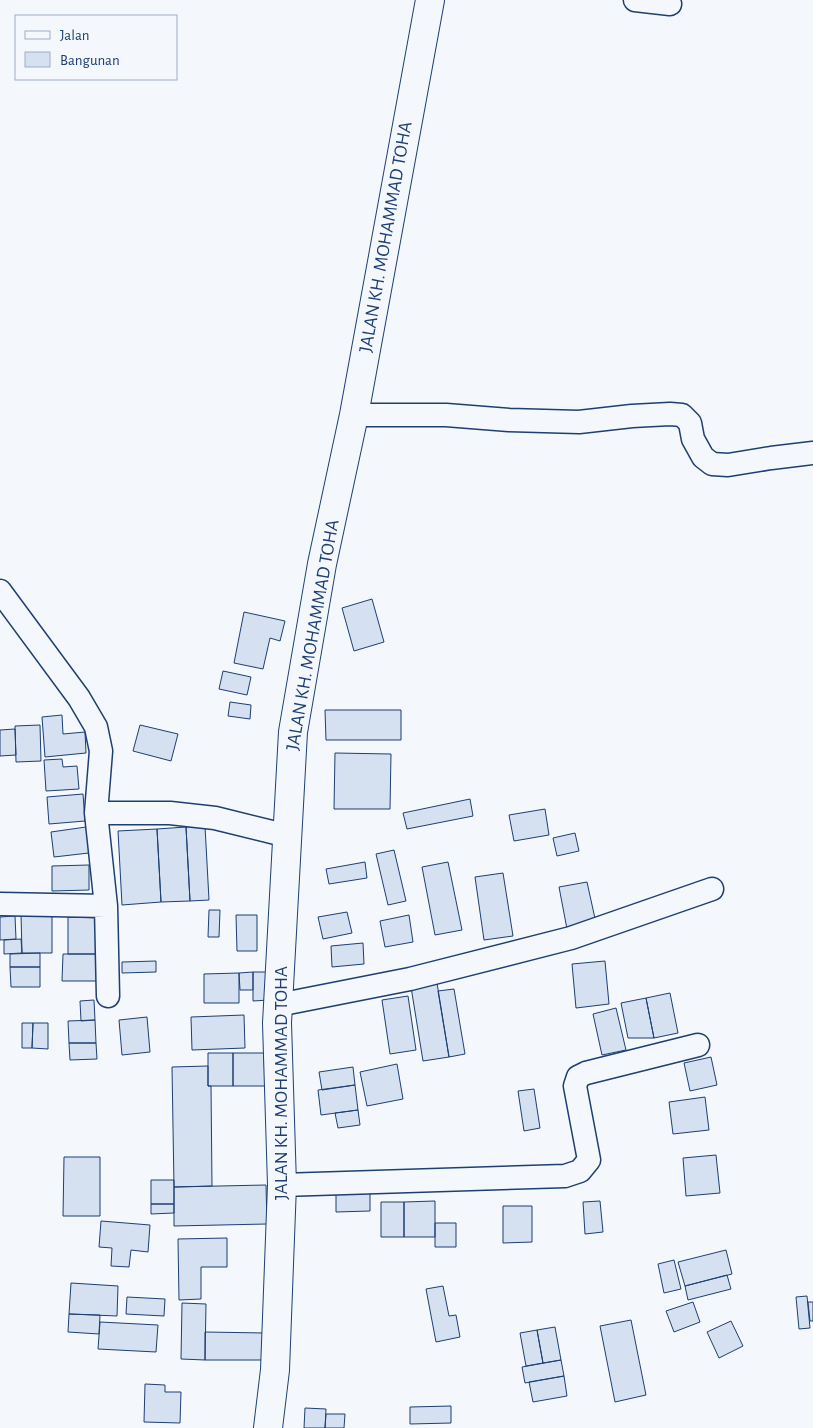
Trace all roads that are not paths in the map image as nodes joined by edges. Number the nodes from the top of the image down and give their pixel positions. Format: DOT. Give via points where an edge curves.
graph roads {
  1 [pos="430,0"];
  2 [pos="634,0"];
  3 [pos="670,4"];
  4 [pos="354,415"];
  5 [pos="813,454"];
  6 [pos="0,590"];
  7 [pos="96,813"];
  8 [pos="288,836"];
  9 [pos="712,889"];
  10 [pos="0,904"];
  11 [pos="106,906"];
  12 [pos="108,996"];
  13 [pos="278,1004"];
  14 [pos="698,1044"];
  15 [pos="282,1185"];
  16 [pos="268,1428"];
  1 -- 4 [label="street, JALAN KH. MOHAMMAD TOHA"];
  2 -- 3 [label="street"];
  4 -- 5 [label="street" via="446,415 579,422 682,415 690,422 703,456 712,464 728,465"];
  4 -- 8 [label="street, JALAN KH. MOHAMMAD TOHA" via="322,564 293,732"];
  6 -- 7 [label="street" via="79,698 96,727 101,752"];
  7 -- 8 [label="street" via="170,813 206,817"];
  7 -- 11 [label="street"];
  8 -- 13 [label="street, JALAN KH. MOHAMMAD TOHA"];
  9 -- 13 [label="street" via="571,938 410,979"];
  10 -- 11 [label="street"];
  11 -- 12 [label="street"];
  13 -- 15 [label="street, JALAN KH. MOHAMMAD TOHA"];
  14 -- 15 [label="street" via="578,1077 575,1086 589,1160 580,1171 565,1176"];
  15 -- 16 [label="street, JALAN KH. MOHAMMAD TOHA" via="275,1370"];
}
